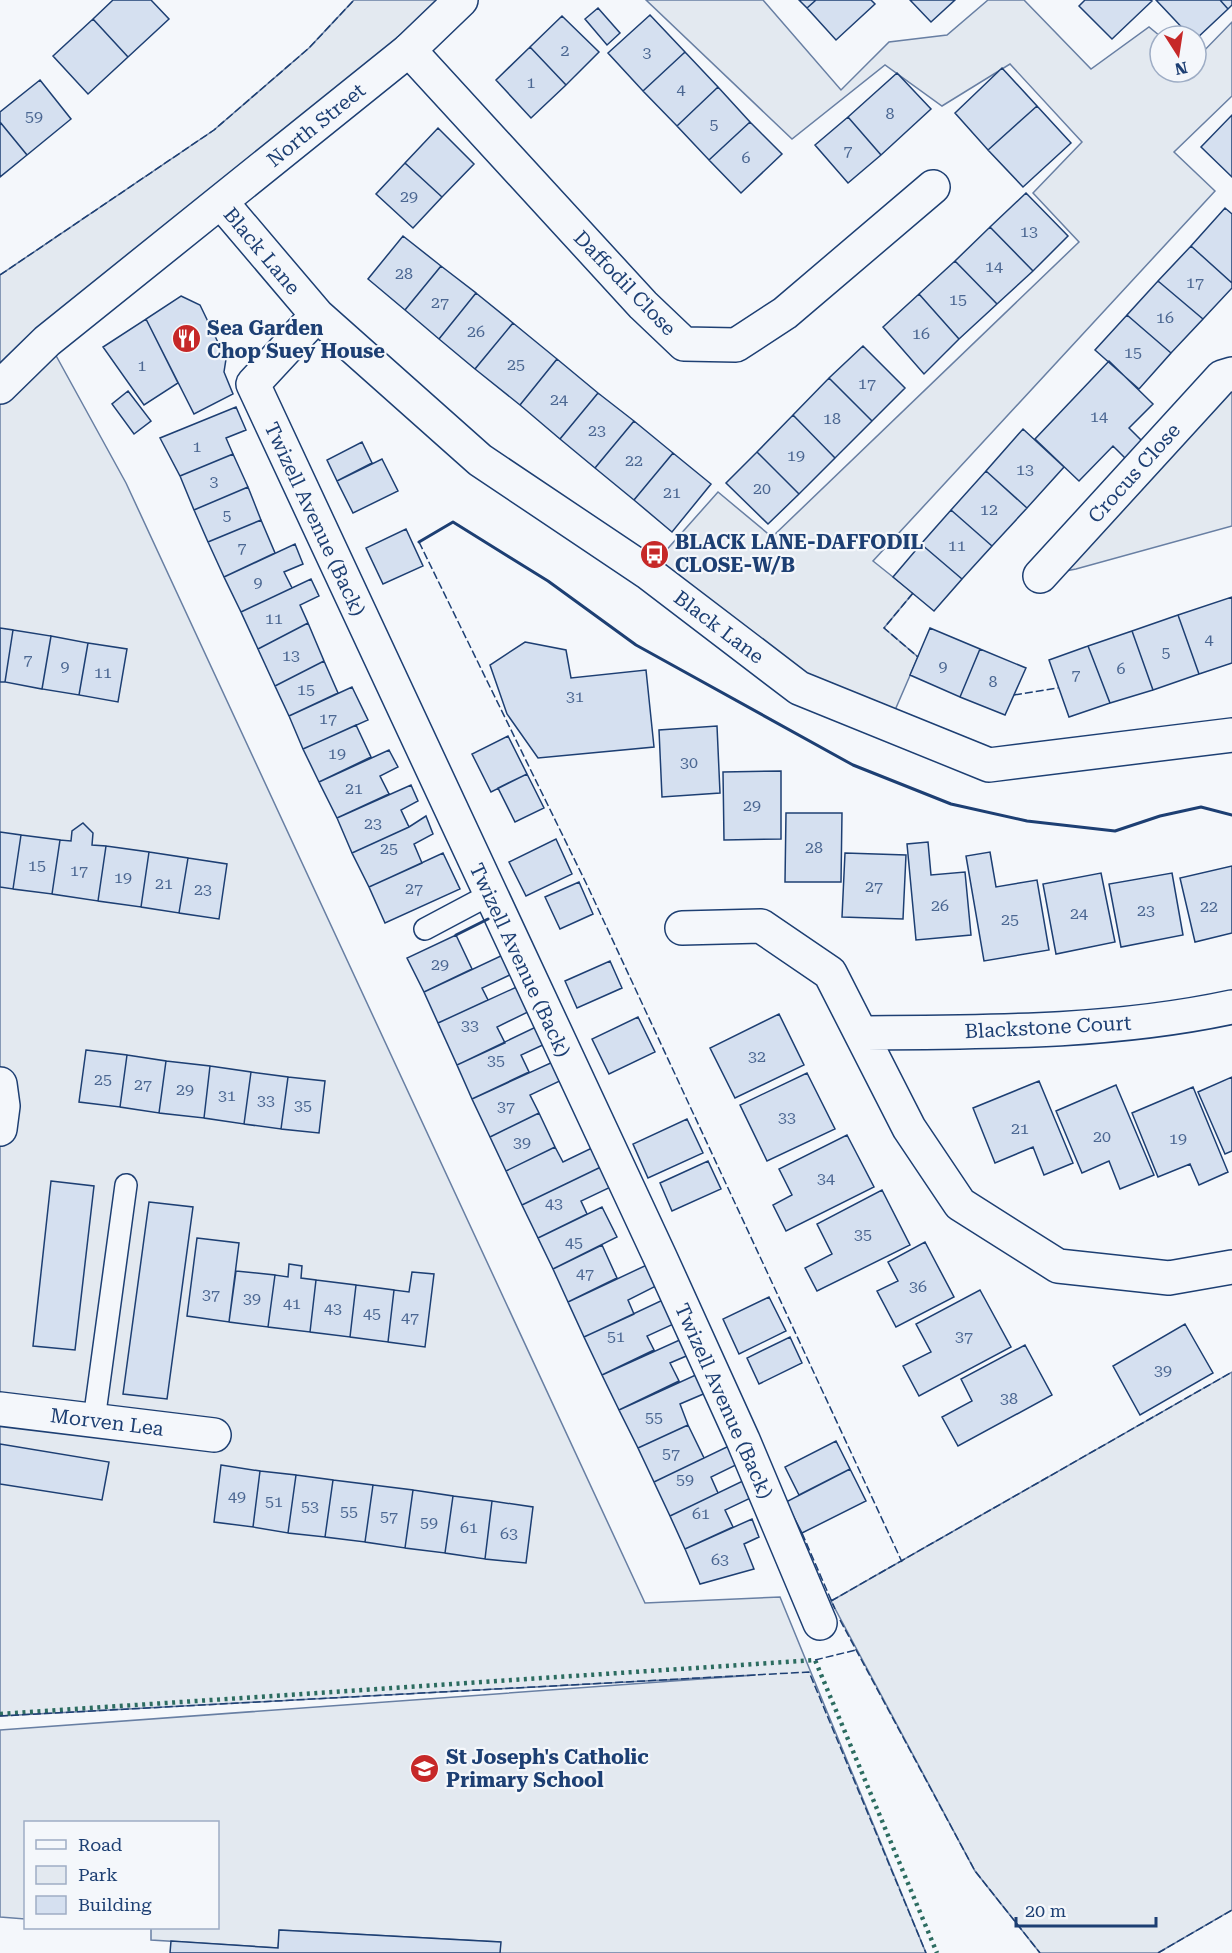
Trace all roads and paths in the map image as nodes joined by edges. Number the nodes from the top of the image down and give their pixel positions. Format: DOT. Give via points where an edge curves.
graph roads {
  1 [pos="461,0"];
  2 [pos="409,50"];
  3 [pos="933,187"];
  4 [pos="221,202"];
  5 [pos="317,315"];
  6 [pos="1232,374"];
  7 [pos="0,387"];
  8 [pos="1040,576"];
  9 [pos="1232,735"];
  10 [pos="489,895"];
  11 [pos="682,928"];
  12 [pos="425,929"];
  13 [pos="1232,1007"];
  14 [pos="862,1033"];
  15 [pos="0,1084"];
  16 [pos="0,1129"];
  17 [pos="126,1185"];
  18 [pos="1232,1267"];
  19 [pos="0,1409"];
  20 [pos="94,1420"];
  21 [pos="214,1435"];
  22 [pos="828,1618"];
  1 -- 2 [label="street, North Street"];
  2 -- 3 [label="street, Daffodil Close" via="643,305 684,344 736,345 785,313"];
  2 -- 4 [label="street, North Street"];
  4 -- 5 [label="street, Black Lane"];
  4 -- 7 [label="street, North Street" via="47,340"];
  5 -- 9 [label="street, Black Lane" via="480,460 647,572 799,688 989,765"];
  5 -- 10 [label="street, Twizell Avenue (Back)" via="253,384"];
  6 -- 8 [label="street, Crocus Close" via="1222,377"];
  10 -- 12 [label="lane"];
  10 -- 22 [label="street, Twizell Avenue (Back)"];
  11 -- 14 [label="street" via="761,926 830,973"];
  13 -- 14 [label="street, Blackstone Court" via="1170,1020 991,1032"];
  14 -- 18 [label="street" via="909,1128 960,1204 1058,1266 1168,1278"];
  15 -- 16 [label="street"];
  17 -- 20 [label="lane"];
  19 -- 20 [label="street, Morven Lea"];
  20 -- 21 [label="street, Morven Lea"];
}
